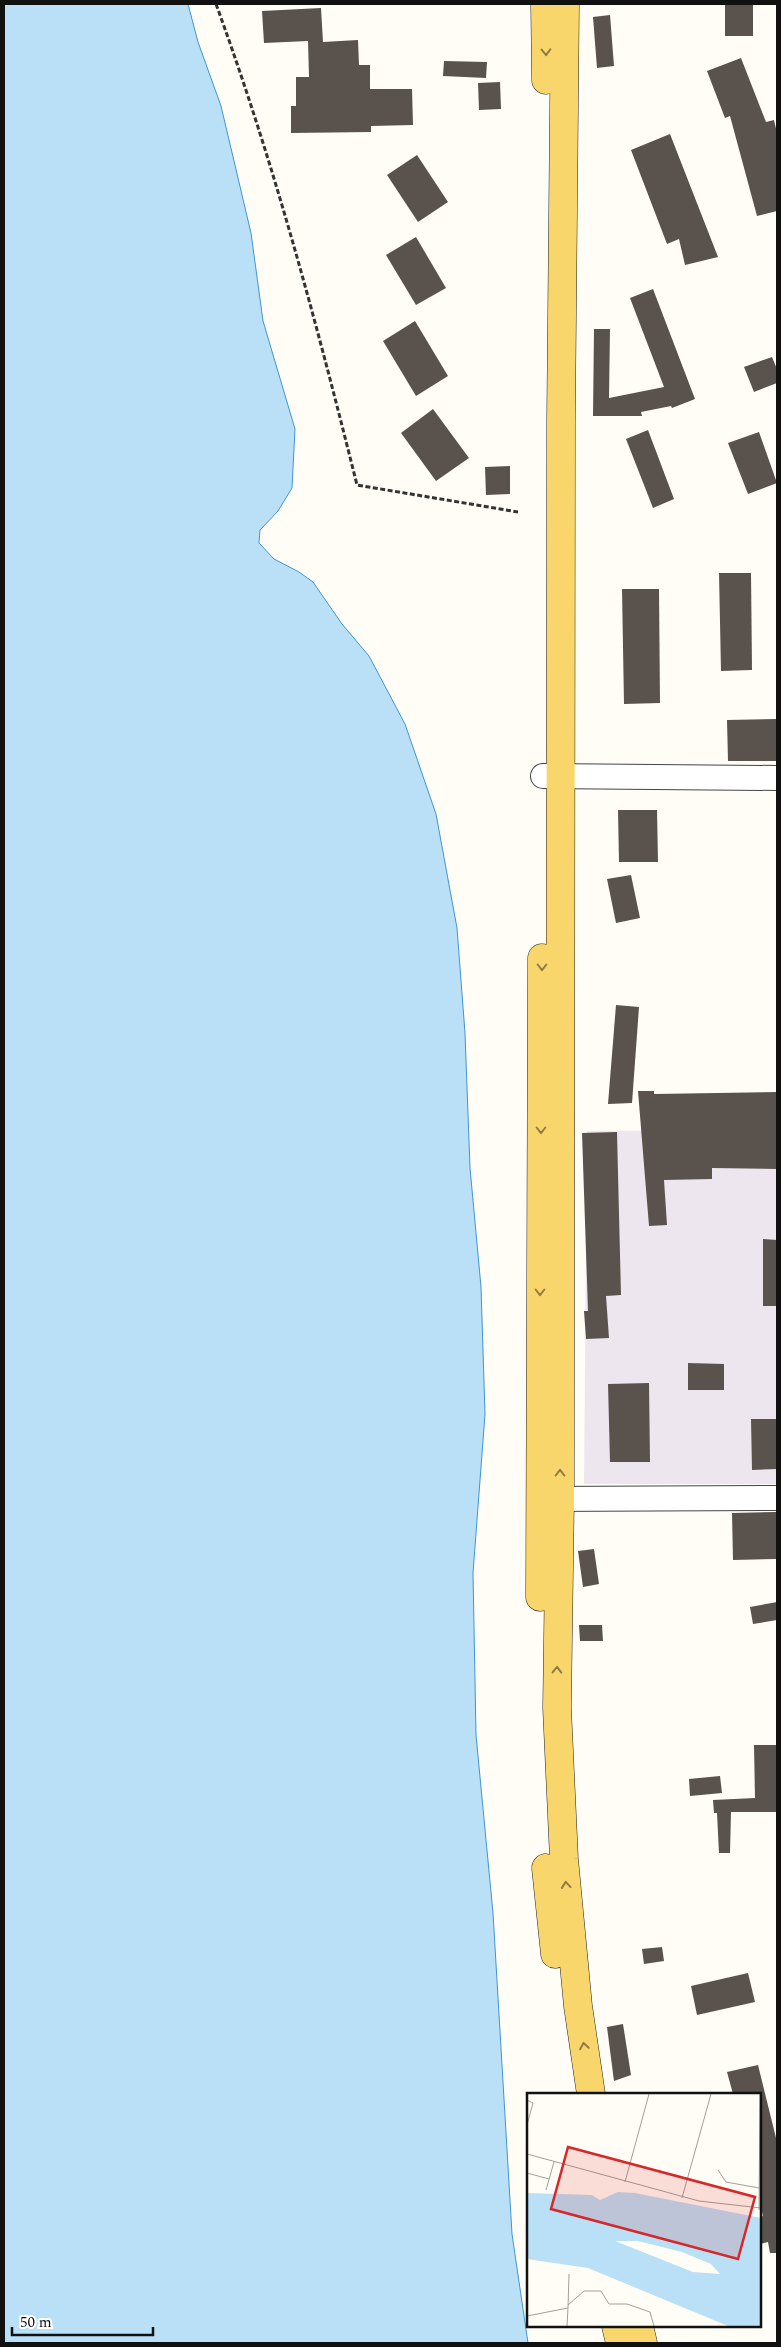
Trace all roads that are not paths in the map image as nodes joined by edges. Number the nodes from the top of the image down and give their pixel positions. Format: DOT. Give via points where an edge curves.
graph roads {
  1 [pos="545,4"];
  2 [pos="565,4"];
  3 [pos="556,131"];
  4 [pos="552,776"];
  5 [pos="777,778"];
  6 [pos="777,1498"];
  7 [pos="550,1499"];
  8 [pos="572,2093"];
  9 [pos="591,2093"];
  10 [pos="616,2327"];
  11 [pos="639,2327"];
  12 [pos="620,2343"];
  13 [pos="643,2343"];
  1 -- 3 [label="main road, one-way"];
  2 -- 3 [label="main road"];
  3 -- 4 [label="main road" via="561,421"];
  4 -- 5 [label="street"];
  4 -- 7 [label="main road"];
  6 -- 7 [label="street"];
  7 -- 8 [label="main road" via="540,1715 544,1835 549,1910"];
  9 -- 7 [label="main road, one-way" via="578,2006 564,1859"];
  10 -- 12 [label="main road"];
  11 -- 13 [label="main road"];
}
